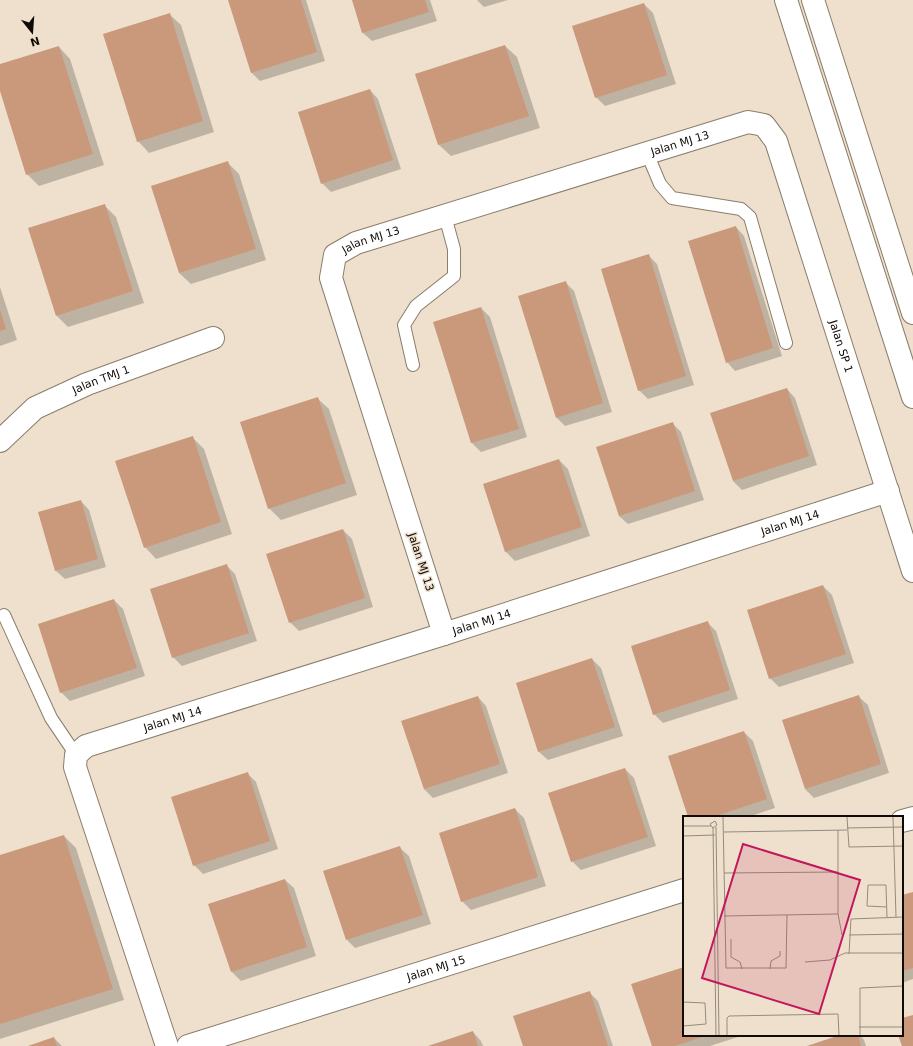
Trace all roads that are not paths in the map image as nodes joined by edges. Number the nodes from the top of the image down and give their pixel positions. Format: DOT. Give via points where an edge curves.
graph roads {
  1 [pos="786,0"];
  2 [pos="813,0"];
  3 [pos="764,125"];
  4 [pos="647,153"];
  5 [pos="445,216"];
  6 [pos="913,313"];
  7 [pos="213,338"];
  8 [pos="786,343"];
  9 [pos="413,365"];
  10 [pos="913,397"];
  11 [pos="0,441"];
  12 [pos="888,491"];
  13 [pos="913,571"];
  14 [pos="4,616"];
  15 [pos="444,634"];
  16 [pos="76,755"];
  17 [pos="913,818"];
  18 [pos="903,821"];
  19 [pos="683,890"];
  20 [pos="167,1046"];
  21 [pos="188,1046"];
  1 -- 10 [label="street"];
  2 -- 6 [label="street"];
  3 -- 4 [label="street, Jalan MJ 13" via="748,122"];
  3 -- 12 [label="street, Jalan SP 1" via="776,141"];
  4 -- 5 [label="street, Jalan MJ 13"];
  4 -- 8 [label="lane" via="660,184 672,198 741,209 750,217"];
  5 -- 9 [label="lane" via="454,249 454,276 416,306 404,325"];
  5 -- 15 [label="street, Jalan MJ 13" via="356,243 335,255 331,278"];
  7 -- 11 [label="street, Jalan TMJ 1" via="87,384 35,408"];
  12 -- 13 [label="street, Jalan SP 1"];
  12 -- 15 [label="street, Jalan MJ 14"];
  14 -- 16 [label="lane" via="51,718"];
  15 -- 16 [label="street, Jalan MJ 14" via="86,746"];
  16 -- 20 [label="street" via="75,767"];
  17 -- 18 [label="street"];
  19 -- 21 [label="street, Jalan MJ 15"];
}
